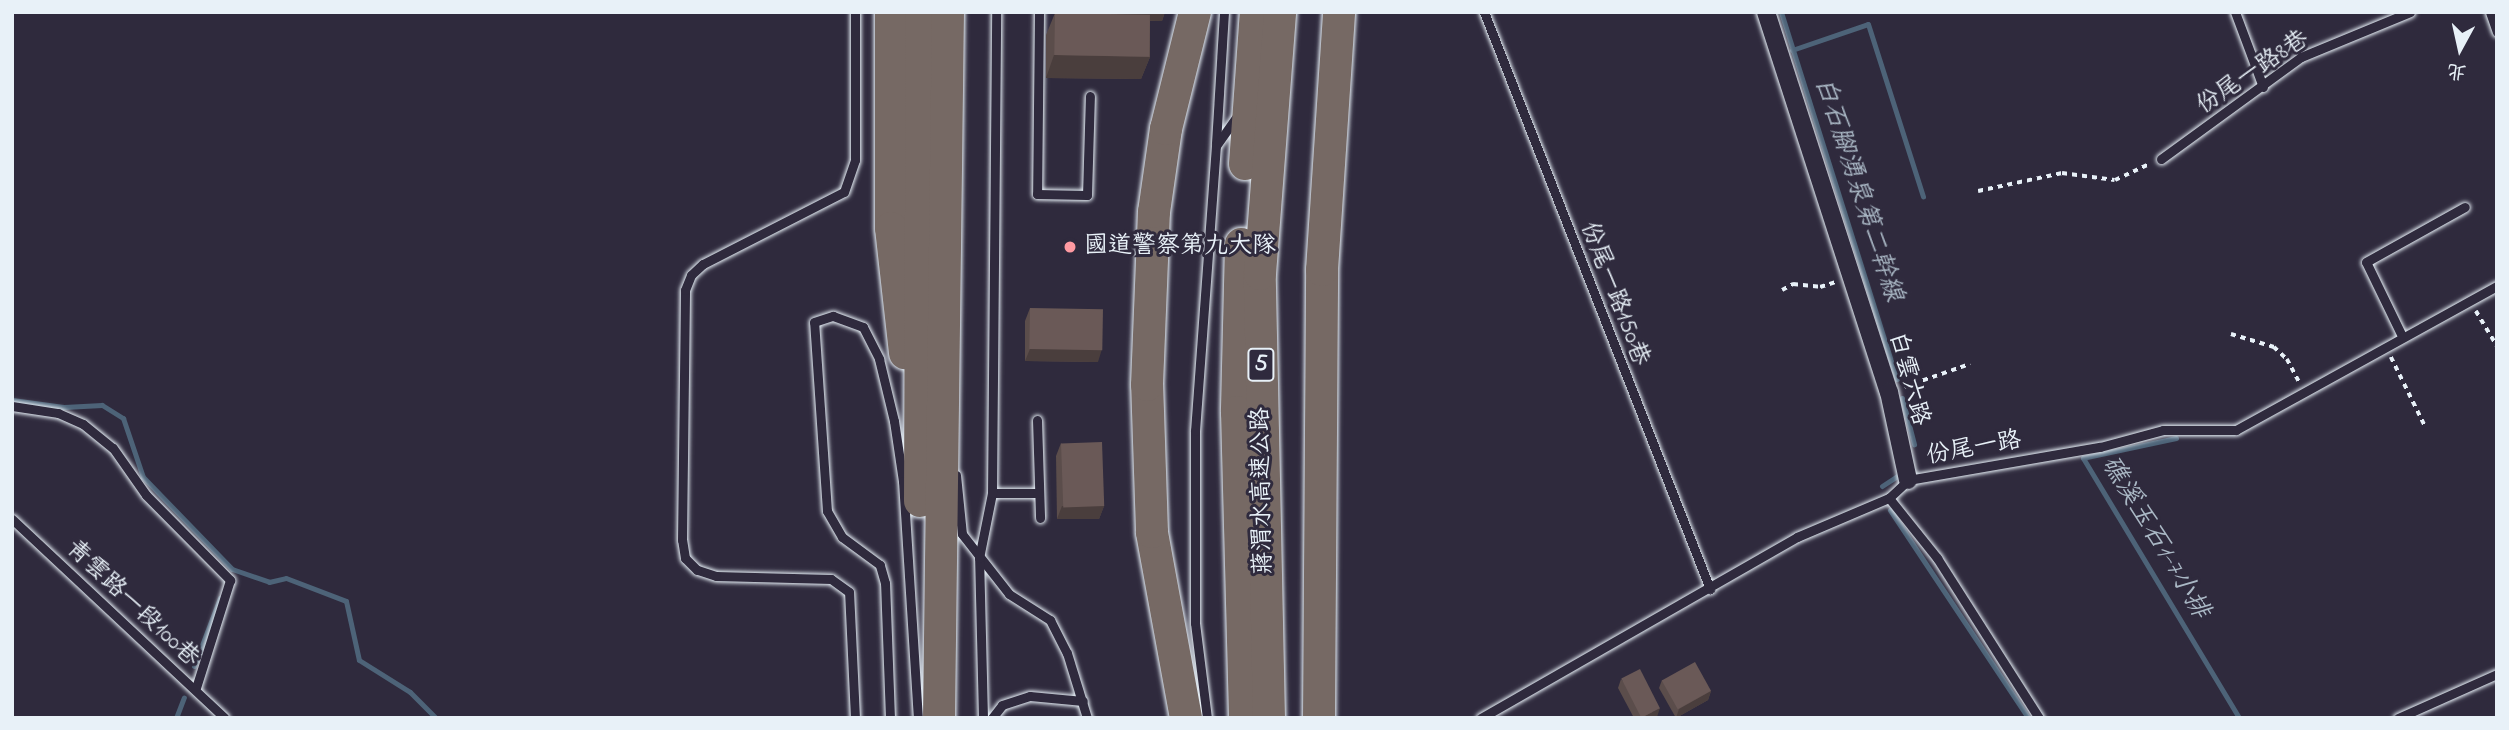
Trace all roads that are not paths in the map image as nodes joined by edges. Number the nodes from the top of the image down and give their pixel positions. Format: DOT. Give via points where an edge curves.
graph roads {
  1 [pos="855,12"];
  2 [pos="891,12"];
  3 [pos="922,12"];
  4 [pos="948,12"];
  5 [pos="996,12"];
  6 [pos="1039,12"];
  7 [pos="1195,12"];
  8 [pos="1224,12"];
  9 [pos="1256,12"];
  10 [pos="1280,12"];
  11 [pos="1339,12"];
  12 [pos="1484,12"];
  13 [pos="1766,12"];
  14 [pos="2235,12"];
  15 [pos="2410,12"];
  16 [pos="2490,12"];
  17 [pos="2497,32"];
  18 [pos="2263,87"];
  19 [pos="1090,96"];
  20 [pos="1249,98"];
  21 [pos="1216,146"];
  22 [pos="2161,159"];
  23 [pos="2465,207"];
  24 [pos="2497,286"];
  25 [pos="2402,336"];
  26 [pos="12,406"];
  27 [pos="1037,420"];
  28 [pos="943,437"];
  29 [pos="1908,480"];
  30 [pos="992,493"];
  31 [pos="1039,493"];
  32 [pos="1889,498"];
  33 [pos="920,512"];
  34 [pos="1040,518"];
  35 [pos="12,519"];
  36 [pos="979,558"];
  37 [pos="1710,589"];
  38 [pos="2497,674"];
  39 [pos="196,688"];
  40 [pos="1083,701"];
  41 [pos="225,718"];
  42 [pos="855,718"];
  43 [pos="890,718"];
  44 [pos="918,718"];
  45 [pos="939,718"];
  46 [pos="983,718"];
  47 [pos="992,718"];
  48 [pos="1087,718"];
  49 [pos="1186,718"];
  50 [pos="1207,718"];
  51 [pos="1245,718"];
  52 [pos="1269,718"];
  53 [pos="1319,718"];
  54 [pos="1481,718"];
  55 [pos="2039,718"];
  56 [pos="2398,718"];
  1 -- 42 [label="lane" via="855,160 844,192 703,264 691,275 685,290 682,540 685,558 706,573 817,577 831,579 849,592"];
  2 -- 33 [label="highway" via="891,228"];
  3 -- 33 [label="highway"];
  4 -- 28 [label="highway"];
  5 -- 30 [label="lane"];
  6 -- 19 [label="lane" via="1037,194 1087,195"];
  7 -- 49 [label="highway" via="1167,130 1154,212 1147,385 1152,531"];
  8 -- 21 [label="lane"];
  9 -- 20 [label="highway, 蔣渭水高速公路 / 5"];
  10 -- 52 [label="highway, 蔣渭水高速公路 / 5" via="1261,274"];
  11 -- 53 [label="highway" via="1322,270"];
  12 -- 37 [label="lane, 份尾一路150巷"];
  13 -- 29 [label="street, 白雲六路" via="1889,392"];
  14 -- 18 [label="lane"];
  15 -- 18 [label="lane, 份尾一路8巷" via="2301,57"];
  16 -- 17 [label="lane"];
  18 -- 22 [label="lane, 份尾一路8巷"];
  20 -- 21 [label="lane"];
  20 -- 51 [label="highway, 蔣渭水高速公路 / 5" via="1237,399"];
  21 -- 50 [label="lane" via="1194,455 1195,623"];
  23 -- 25 [label="lane" via="2367,262"];
  24 -- 25 [label="lane, 份尾一路"];
  25 -- 29 [label="lane, 份尾一路" via="2236,430 2163,430 2100,447"];
  26 -- 39 [label="lane" via="58,414 83,424 113,448 146,495 230,579"];
  27 -- 31 [label="lane"];
  28 -- 36 [label="lane" via="957,480 962,534"];
  28 -- 45 [label="highway"];
  29 -- 32 [label="lane, 份尾一路"];
  30 -- 31 [label="lane"];
  30 -- 36 [label="lane"];
  31 -- 34 [label="lane"];
  32 -- 37 [label="lane, 份尾一路" via="1797,537"];
  32 -- 55 [label="lane" via="1937,558"];
  33 -- 44 [label="highway"];
  35 -- 39 [label="lane, 青雲路一段100巷"];
  36 -- 40 [label="lane" via="1009,594 1050,620"];
  36 -- 46 [label="lane"];
  37 -- 54 [label="lane, 份尾一路"];
  38 -- 56 [label="lane"];
  39 -- 41 [label="lane, 青雲路一段100巷"];
  40 -- 47 [label="lane" via="1030,696 1002,705"];
  40 -- 48 [label="lane"];
  43 -- 44 [label="lane" via="885,583 880,565 842,537 827,511 814,322 833,316 863,327 879,359 894,421 903,481"];
}
